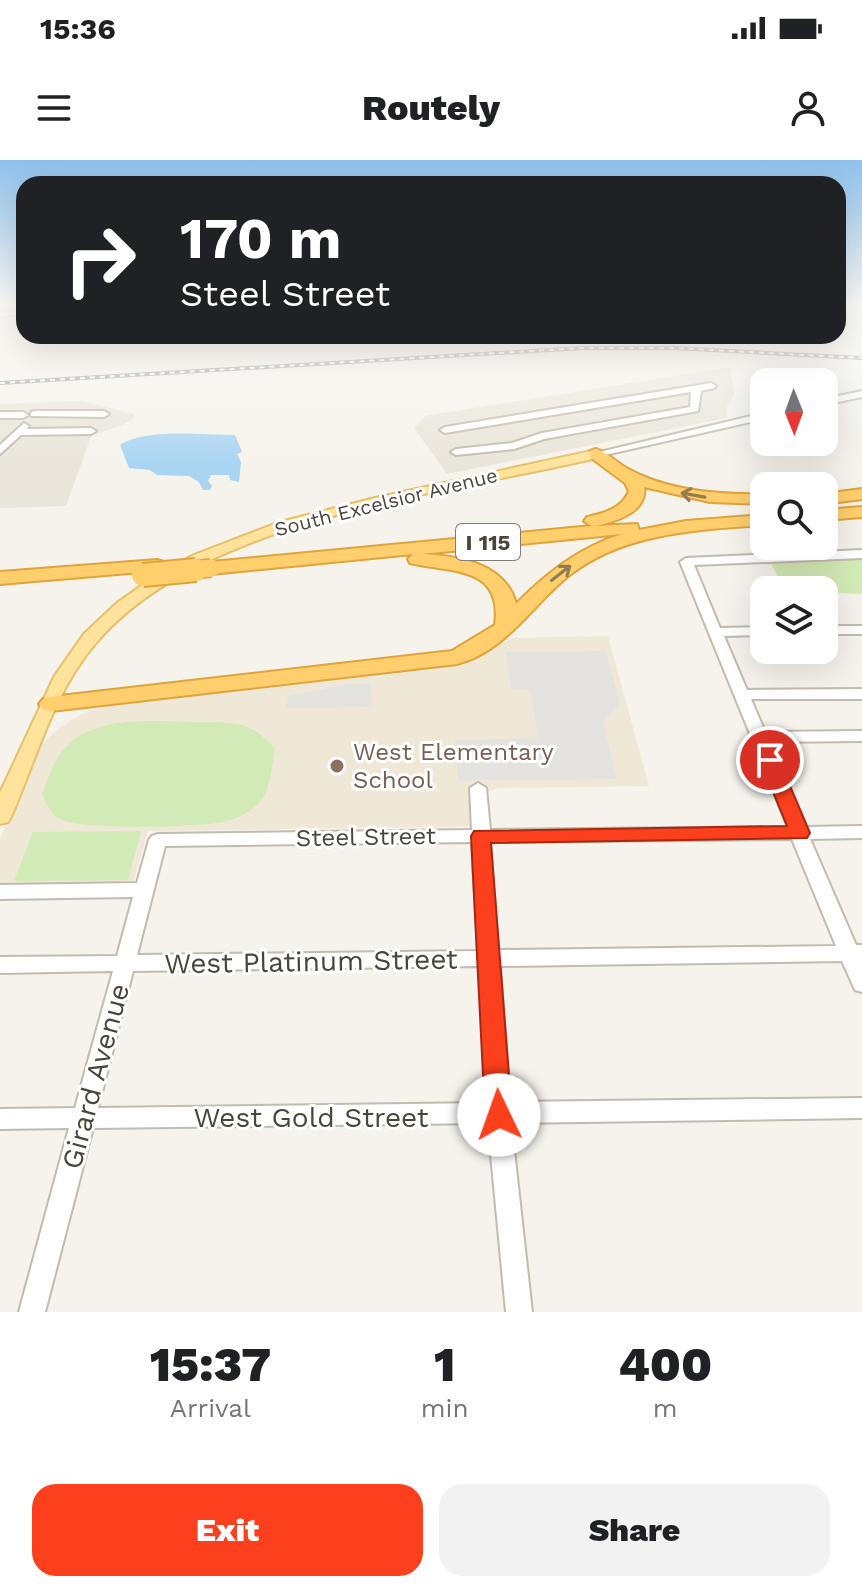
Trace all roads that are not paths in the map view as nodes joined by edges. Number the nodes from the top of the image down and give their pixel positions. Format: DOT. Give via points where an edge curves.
graph roads {
  1 [pos="711,386"];
  2 [pos="696,388"];
  3 [pos="862,394"];
  4 [pos="838,399"];
  5 [pos="595,405"];
  6 [pos="35,414"];
  7 [pos="104,414"];
  8 [pos="0,415"];
  9 [pos="23,415"];
  10 [pos="750,419"];
  11 [pos="622,423"];
  12 [pos="445,430"];
  13 [pos="91,431"];
  14 [pos="18,432"];
  15 [pos="649,440"];
  16 [pos="0,447"];
  17 [pos="456,452"];
  18 [pos="596,454"];
  19 [pos="625,474"];
  20 [pos="862,493"];
  21 [pos="838,496"];
  22 [pos="750,499"];
  23 [pos="750,508"];
  24 [pos="862,512"];
  25 [pos="838,514"];
  26 [pos="750,520"];
  27 [pos="750,521"];
  28 [pos="460,537"];
  29 [pos="862,554"];
  30 [pos="217,565"];
  31 [pos="150,570"];
  32 [pos="0,578"];
  33 [pos="0,586"];
  34 [pos="505,628"];
  35 [pos="838,630"];
  36 [pos="862,630"];
  37 [pos="750,631"];
  38 [pos="716,632"];
  39 [pos="862,694"];
  40 [pos="743,695"];
  41 [pos="51,704"];
  42 [pos="862,736"];
  43 [pos="760,737"];
  44 [pos="478,788"];
  45 [pos="0,817"];
  46 [pos="862,832"];
  47 [pos="800,833"];
  48 [pos="481,836"];
  49 [pos="158,840"];
  50 [pos="145,890"];
  51 [pos="0,892"];
  52 [pos="856,953"];
  53 [pos="491,958"];
  54 [pos="126,963"];
  55 [pos="0,965"];
  56 [pos="862,984"];
  57 [pos="862,1108"];
  58 [pos="499,1115"];
  59 [pos="84,1118"];
  60 [pos="0,1119"];
  61 [pos="32,1312"];
  62 [pos="519,1312"];
  1 -- 2 [label="street"];
  2 -- 5 [label="street"];
  2 -- 11 [label="street" via="695,409"];
  3 -- 4 [label="street"];
  5 -- 11 [label="street"];
  5 -- 12 [label="street"];
  6 -- 7 [label="street"];
  6 -- 9 [label="street" via="47,404"];
  6 -- 14 [label="street"];
  8 -- 9 [label="street"];
  9 -- 16 [label="street"];
  10 -- 15 [label="street, South Excelsior Avenue"];
  11 -- 15 [label="street"];
  11 -- 17 [label="street" via="514,446"];
  13 -- 14 [label="street"];
  14 -- 16 [label="street"];
  15 -- 18 [label="street, South Excelsior Avenue"];
  18 -- 19 [label="highway"];
  18 -- 41 [label="main road, South Excelsior Avenue" via="310,517 220,549 154,587 102,626 75,659"];
  22 -- 19 [label="highway, one-way" via="700,497"];
  19 -- 28 [label="highway" via="638,491 630,507 618,514"];
  20 -- 21 [label="highway"];
  23 -- 28 [label="highway, I 115"];
  24 -- 25 [label="highway"];
  26 -- 30 [label="highway, I 115"];
  34 -- 27 [label="highway, one-way" via="566,568 609,545 669,530"];
  28 -- 30 [label="highway, I 115"];
  29 -- 38 [label="street" via="686,562"];
  30 -- 31 [label="highway, I 115, bridge"];
  30 -- 34 [label="highway" via="453,563 498,585 508,601"];
  31 -- 32 [label="highway, I 115"];
  31 -- 33 [label="highway, I 115"];
  34 -- 41 [label="highway" via="483,647 416,664"];
  35 -- 36 [label="street"];
  37 -- 38 [label="street"];
  38 -- 40 [label="street"];
  39 -- 40 [label="street"];
  40 -- 43 [label="street"];
  41 -- 45 [label="main road, South Excelsior Avenue"];
  42 -- 43 [label="street"];
  43 -- 47 [label="street"];
  44 -- 48 [label="street"];
  46 -- 47 [label="street, Steel Street"];
  47 -- 48 [label="street, Steel Street"];
  47 -- 52 [label="street"];
  48 -- 49 [label="street, Steel Street"];
  48 -- 53 [label="street"];
  49 -- 50 [label="street, Girard Avenue"];
  50 -- 51 [label="street"];
  50 -- 54 [label="street, Girard Avenue"];
  52 -- 53 [label="street, West Platinum Street"];
  52 -- 56 [label="street"];
  53 -- 54 [label="street, West Platinum Street"];
  53 -- 58 [label="street"];
  54 -- 55 [label="street, West Platinum Street"];
  54 -- 59 [label="street, Girard Avenue"];
  57 -- 58 [label="street, West Gold Street"];
  58 -- 59 [label="street, West Gold Street"];
  58 -- 62 [label="street"];
  59 -- 60 [label="street, West Gold Street"];
  59 -- 61 [label="street, Girard Avenue"];
}
